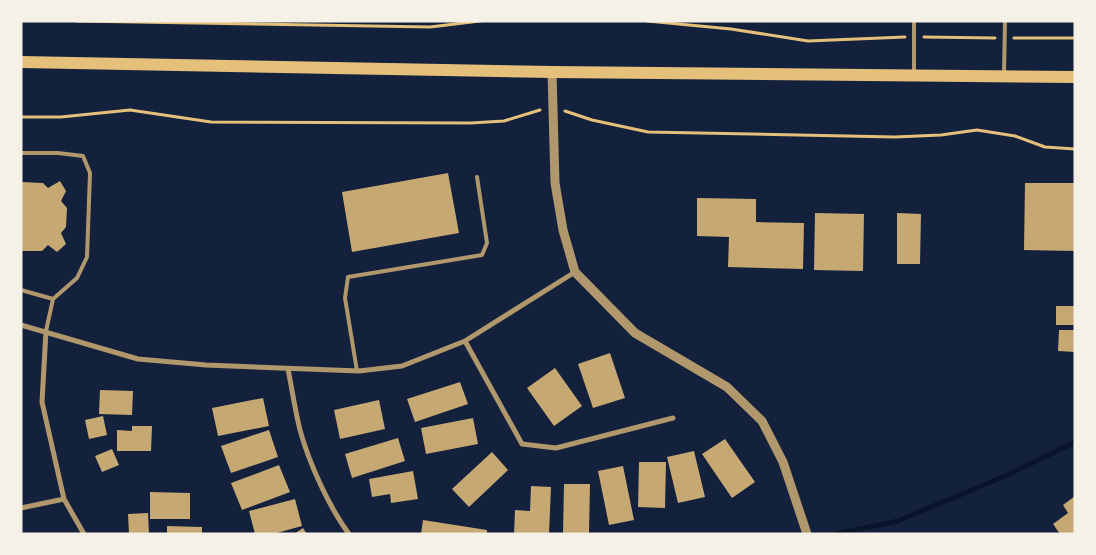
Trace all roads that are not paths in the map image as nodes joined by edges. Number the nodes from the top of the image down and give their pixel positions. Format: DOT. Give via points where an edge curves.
graph roads {
  1 [pos="914,21"];
  2 [pos="1005,21"];
  3 [pos="21,62"];
  4 [pos="552,72"];
  5 [pos="914,75"];
  6 [pos="1004,76"];
  7 [pos="1075,77"];
  8 [pos="21,153"];
  9 [pos="477,177"];
  10 [pos="575,272"];
  11 [pos="21,290"];
  12 [pos="53,299"];
  13 [pos="21,325"];
  14 [pos="46,331"];
  15 [pos="465,341"];
  16 [pos="288,369"];
  17 [pos="357,371"];
  18 [pos="673,418"];
  19 [pos="64,499"];
  20 [pos="21,508"];
  21 [pos="84,534"];
  22 [pos="349,534"];
  23 [pos="807,534"];
  1 -- 5 [label="lane"];
  2 -- 6 [label="lane"];
  3 -- 4 [label="highway"];
  4 -- 5 [label="highway"];
  4 -- 10 [label="street" via="555,183 562,230"];
  5 -- 6 [label="highway"];
  6 -- 7 [label="highway"];
  8 -- 12 [label="lane" via="83,156 90,173 87,257 77,278"];
  9 -- 17 [label="lane" via="487,243 482,255 348,277 345,298"];
  10 -- 15 [label="street"];
  10 -- 23 [label="street" via="635,333 727,387 762,421 783,462"];
  11 -- 12 [label="lane"];
  12 -- 14 [label="lane"];
  13 -- 14 [label="street"];
  14 -- 16 [label="street" via="138,359"];
  14 -- 19 [label="street" via="42,402"];
  15 -- 17 [label="street" via="402,366"];
  15 -- 18 [label="street" via="522,444 556,448"];
  16 -- 17 [label="street"];
  16 -- 22 [label="street" via="301,431 318,477"];
  19 -- 20 [label="street"];
  19 -- 21 [label="street"];
}
